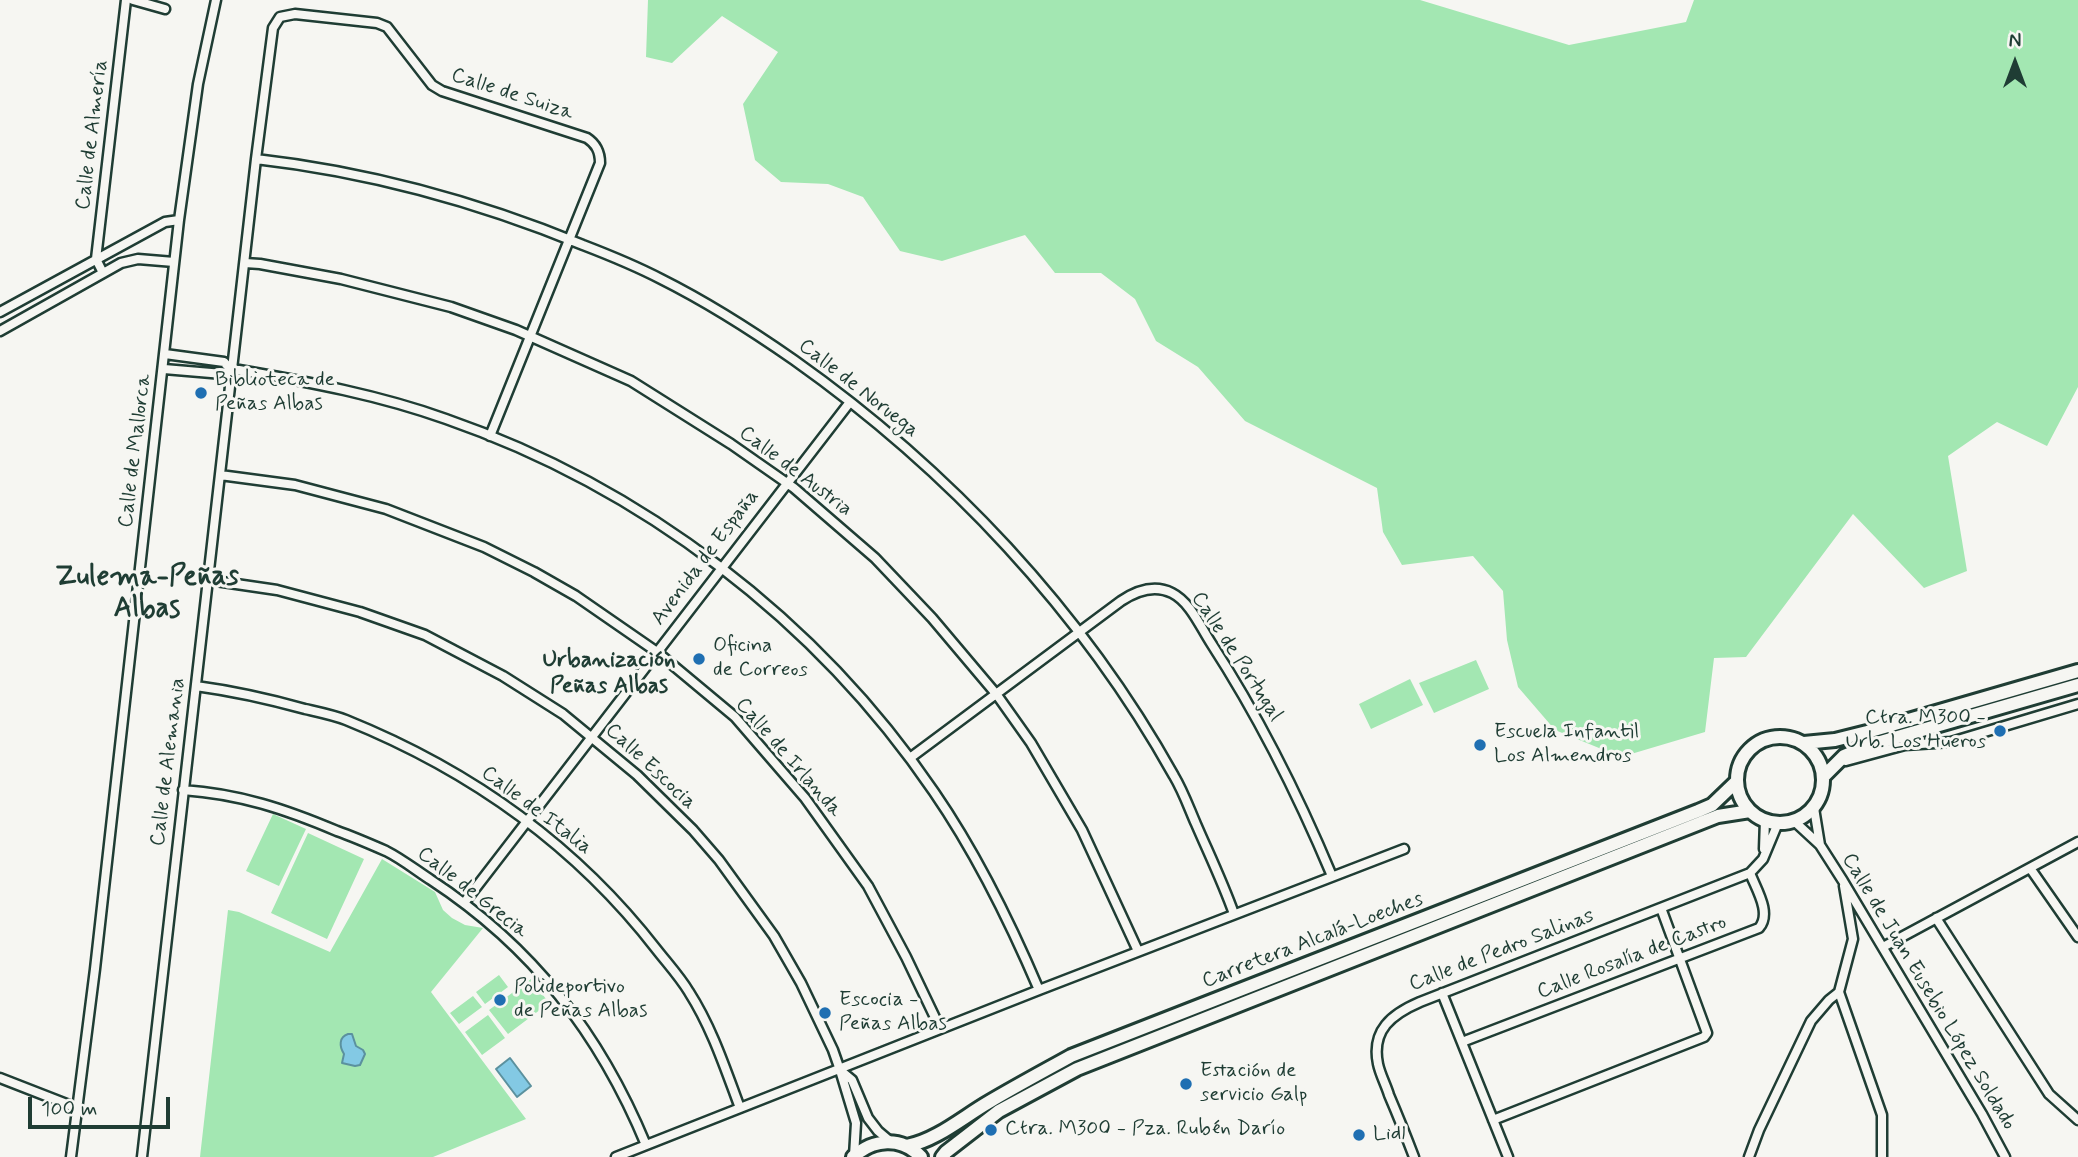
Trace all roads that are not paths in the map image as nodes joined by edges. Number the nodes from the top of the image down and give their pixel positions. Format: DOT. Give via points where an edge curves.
graph roads {
  1 [pos="126,0"];
  2 [pos="133,0"];
  3 [pos="216,0"];
  4 [pos="165,9"];
  5 [pos="256,159"];
  6 [pos="179,220"];
  7 [pos="570,240"];
  8 [pos="96,259"];
  9 [pos="174,262"];
  10 [pos="245,263"];
  11 [pos="103,273"];
  12 [pos="0,313"];
  13 [pos="0,331"];
  14 [pos="531,337"];
  15 [pos="165,354"];
  16 [pos="164,369"];
  17 [pos="231,370"];
  18 [pos="850,402"];
  19 [pos="490,436"];
  20 [pos="220,475"];
  21 [pos="786,483"];
  22 [pos="721,568"];
  23 [pos="209,580"];
  24 [pos="1079,632"];
  25 [pos="657,652"];
  26 [pos="2078,671"];
  27 [pos="2078,685"];
  28 [pos="196,686"];
  29 [pos="997,695"];
  30 [pos="2078,704"];
  31 [pos="592,737"];
  32 [pos="1804,743"];
  33 [pos="910,758"];
  34 [pos="1836,764"];
  35 [pos="1824,776"];
  36 [pos="1737,780"];
  37 [pos="183,790"];
  38 [pos="1814,807"];
  39 [pos="1750,810"];
  40 [pos="1765,820"];
  41 [pos="527,821"];
  42 [pos="1794,821"];
  43 [pos="1779,823"];
  44 [pos="2078,842"];
  45 [pos="1820,845"];
  46 [pos="1404,849"];
  47 [pos="1763,859"];
  48 [pos="2030,867"];
  49 [pos="1750,873"];
  50 [pos="1332,876"];
  51 [pos="1843,881"];
  52 [pos="464,903"];
  53 [pos="1661,908"];
  54 [pos="1234,914"];
  55 [pos="1936,918"];
  56 [pos="2078,937"];
  57 [pos="1883,947"];
  58 [pos="1138,951"];
  59 [pos="1680,958"];
  60 [pos="1038,990"];
  61 [pos="1839,992"];
  62 [pos="1442,993"];
  63 [pos="940,1028"];
  64 [pos="1461,1042"];
  65 [pos="840,1069"];
  66 [pos="0,1078"];
  67 [pos="76,1108"];
  68 [pos="740,1108"];
  69 [pos="1493,1120"];
  70 [pos="2078,1120"];
  71 [pos="891,1142"];
  72 [pos="646,1146"];
  73 [pos="907,1146"];
  74 [pos="853,1156"];
  75 [pos="71,1157"];
  76 [pos="142,1157"];
  77 [pos="617,1157"];
  78 [pos="920,1157"];
  79 [pos="942,1157"];
  80 [pos="1414,1157"];
  81 [pos="1508,1157"];
  82 [pos="1749,1157"];
  83 [pos="1882,1157"];
  84 [pos="2005,1157"];
  1 -- 8 [label="street, Calle de Almería"];
  2 -- 4 [label="street"];
  3 -- 6 [label="street, Calle de Mallorca" via="198,84"];
  5 -- 7 [label="street, Calle de Noruega" via="377,178 518,219"];
  5 -- 7 [label="street, Calle de Suiza" via="273,28 279,18 295,14 377,23 387,27 432,85 442,91 594,143 600,163"];
  5 -- 10 [label="street, Calle de Suiza"];
  6 -- 8 [label="street" via="165,222"];
  6 -- 9 [label="street, Calle de Mallorca"];
  7 -- 14 [label="street, Calle de Suiza"];
  7 -- 18 [label="street, Calle de Noruega" via="712,306"];
  8 -- 11 [label="street"];
  8 -- 12 [label="street"];
  9 -- 11 [label="street" via="138,259"];
  9 -- 15 [label="street, Calle de Mallorca"];
  10 -- 14 [label="street, Calle de Austria" via="341,279 451,307"];
  10 -- 17 [label="street, Calle de Suiza"];
  11 -- 13 [label="street"];
  14 -- 19 [label="street, Calle de Suiza"];
  14 -- 21 [label="street, Calle de Austria" via="631,381"];
  15 -- 16 [label="street, Calle de Mallorca"];
  15 -- 17 [label="street" via="224,362"];
  16 -- 17 [label="street" via="223,374"];
  16 -- 67 [label="street, Calle de Mallorca"];
  17 -- 19 [label="street" via="347,389"];
  17 -- 20 [label="street, Calle de Alemania"];
  18 -- 21 [label="street, Avenida de España"];
  18 -- 24 [label="street, Calle de Noruega" via="940,477 1015,555"];
  19 -- 22 [label="street" via="605,491"];
  20 -- 23 [label="street, Calle de Alemania"];
  20 -- 25 [label="street, Calle de Irlanda" via="295,485 386,509 484,547 576,596"];
  21 -- 22 [label="street, Avenida de España"];
  21 -- 29 [label="street, Calle de Austria" via="875,558"];
  22 -- 25 [label="street, Avenida de España"];
  22 -- 33 [label="street" via="822,656"];
  23 -- 28 [label="street, Calle de Alemania"];
  23 -- 31 [label="street, Calle Escocia" via="277,590 425,635 564,713"];
  24 -- 29 [label="street, Calle de Portugal"];
  24 -- 50 [label="street, Calle de Portugal" via="1141,590 1161,589 1180,599 1258,719"];
  24 -- 54 [label="street, Calle de Noruega" via="1176,779"];
  25 -- 31 [label="street, Avenida de España"];
  25 -- 63 [label="street, Calle de Irlanda" via="735,717 806,798 868,886"];
  26 -- 32 [label="main road" via="1867,732"];
  27 -- 34 [label="main road" via="1870,745"];
  28 -- 37 [label="street, Calle de Alemania"];
  28 -- 41 [label="street, Calle de Italia" via="343,719 430,758"];
  29 -- 33 [label="street, Calle de Portugal"];
  29 -- 58 [label="street, Calle de Austria" via="1082,830"];
  30 -- 34 [label="street" via="1951,742 1905,745"];
  31 -- 41 [label="street, Avenida de España"];
  31 -- 65 [label="street, Calle Escocia" via="693,830 747,897 801,983"];
  32 -- 35 [label="main road" via="1818,757"];
  32 -- 36 [label="main road" via="1782,736 1759,742 1743,758"];
  33 -- 60 [label="street" via="992,890"];
  34 -- 35 [label="main road"];
  35 -- 38 [label="main road"];
  36 -- 39 [label="main road"];
  36 -- 73 [label="main road, Carretera Alcalá-Loeches" via="1712,805 1698,811 1071,1056 939,1133"];
  37 -- 52 [label="street, Calle de Grecia" via="224,794 291,811 388,852"];
  37 -- 76 [label="street, Calle de Alemania"];
  38 -- 42 [label="main road"];
  38 -- 45 [label="street, Calle de Juan Eusebio López Soldado"];
  39 -- 40 [label="main road"];
  39 -- 79 [label="main road, Carretera Alcalá-Loeches" via="1718,816 1077,1069 999,1111"];
  40 -- 43 [label="main road"];
  40 -- 47 [label="street"];
  41 -- 52 [label="street, Avenida de España"];
  41 -- 68 [label="street, Calle de Italia" via="583,867 635,921 689,990 715,1038"];
  42 -- 43 [label="main road"];
  42 -- 45 [label="street, Calle de Juan Eusebio López Soldado"];
  43 -- 47 [label="street, Calle de Pedro Salinas"];
  44 -- 48 [label="street"];
  45 -- 51 [label="street, Calle de Juan Eusebio López Soldado"];
  46 -- 50 [label="street"];
  47 -- 49 [label="street, Calle de Pedro Salinas"];
  48 -- 55 [label="street"];
  48 -- 56 [label="street"];
  49 -- 53 [label="street, Calle de Pedro Salinas"];
  49 -- 59 [label="street, Calle Rosalía de Castro" via="1765,912 1763,924"];
  50 -- 54 [label="street"];
  51 -- 57 [label="street, Calle de Juan Eusebio López Soldado"];
  51 -- 61 [label="street" via="1853,939"];
  52 -- 72 [label="street, Calle de Grecia" via="509,941 562,997 607,1064"];
  53 -- 59 [label="street"];
  53 -- 62 [label="street, Calle de Pedro Salinas"];
  54 -- 58 [label="street"];
  55 -- 57 [label="street"];
  55 -- 70 [label="street" via="2049,1094"];
  57 -- 84 [label="street, Calle de Juan Eusebio López Soldado"];
  58 -- 60 [label="street"];
  59 -- 64 [label="street, Calle Rosalía de Castro"];
  59 -- 69 [label="street" via="1707,1033 1704,1037"];
  60 -- 63 [label="street"];
  61 -- 82 [label="street" via="1811,1021"];
  61 -- 83 [label="street" via="1882,1115"];
  62 -- 64 [label="street"];
  62 -- 80 [label="street, Calle de Pedro Salinas" via="1388,1020 1377,1048 1378,1065"];
  63 -- 65 [label="street"];
  64 -- 69 [label="street"];
  65 -- 68 [label="street"];
  65 -- 71 [label="street, Calle Escocia" via="852,1080 868,1118"];
  65 -- 74 [label="street, Calle Escocia" via="856,1123"];
  66 -- 67 [label="street"];
  67 -- 75 [label="street, Calle de Mallorca"];
  68 -- 72 [label="street"];
  69 -- 81 [label="street"];
  71 -- 73 [label="main road"];
  71 -- 74 [label="main road" via="865,1147"];
  72 -- 77 [label="street"];
  73 -- 78 [label="main road"];
}
